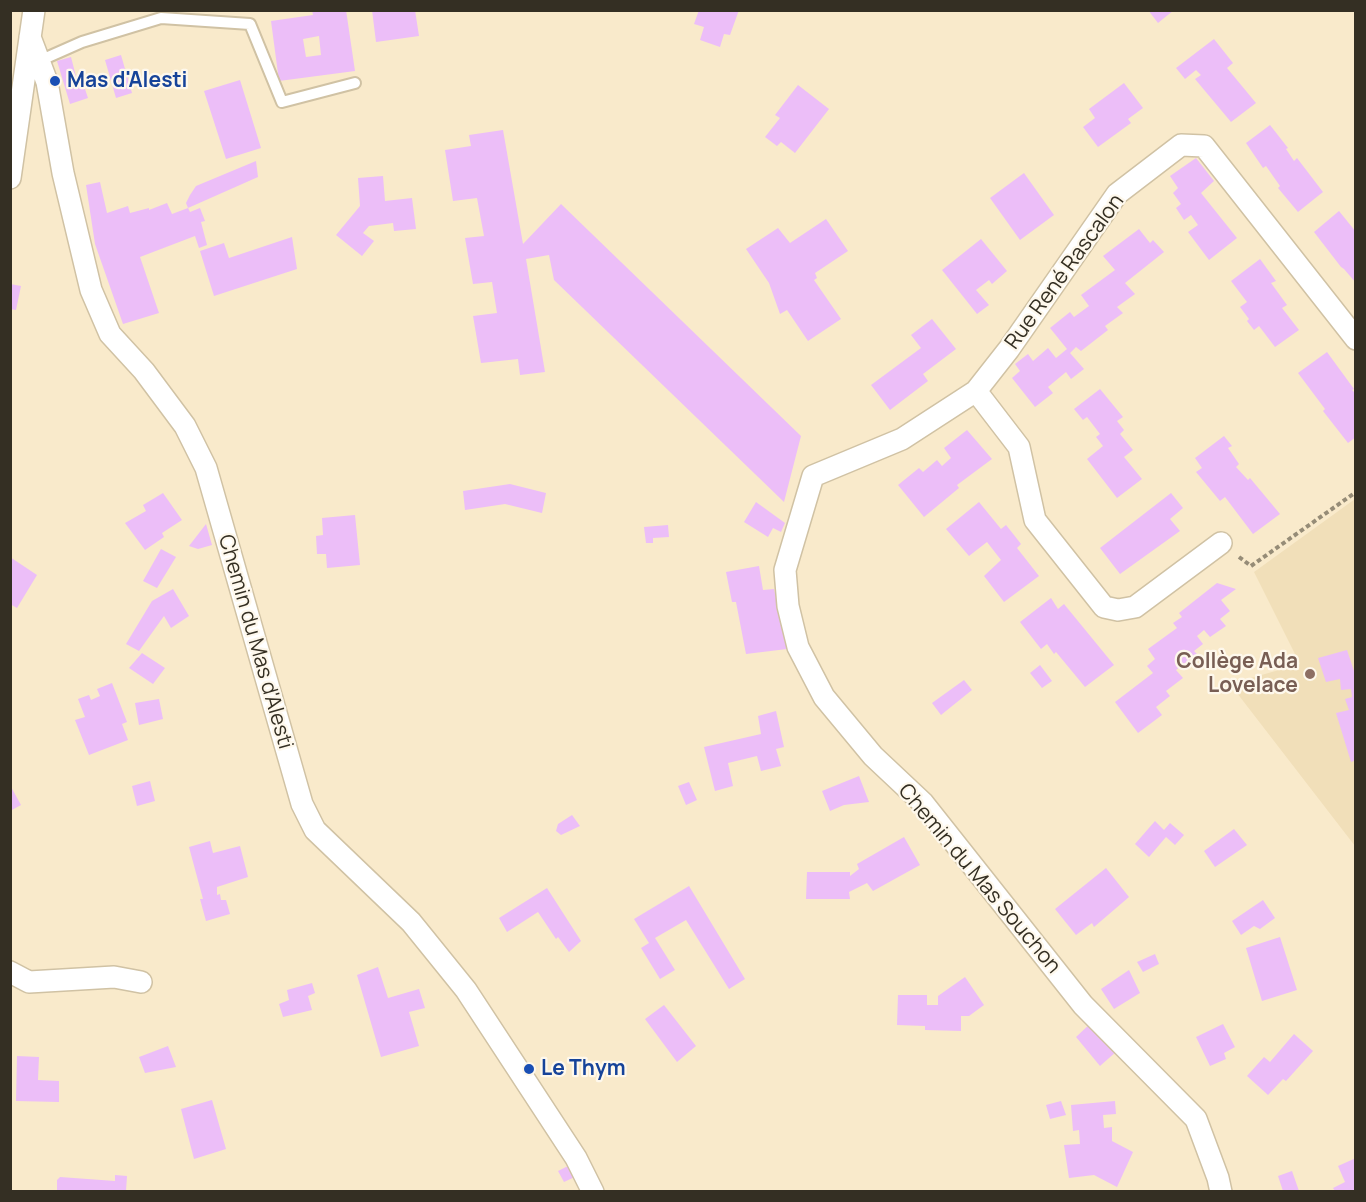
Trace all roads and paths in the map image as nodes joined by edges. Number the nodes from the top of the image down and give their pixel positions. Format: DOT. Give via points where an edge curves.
graph roads {
  1 [pos="34,10"];
  2 [pos="30,37"];
  3 [pos="39,61"];
  4 [pos="355,83"];
  5 [pos="10,177"];
  6 [pos="1356,339"];
  7 [pos="976,391"];
  8 [pos="813,476"];
  9 [pos="1356,492"];
  10 [pos="1221,543"];
  11 [pos="10,972"];
  12 [pos="141,982"];
  13 [pos="593,1191"];
  14 [pos="1221,1191"];
  1 -- 2 [label="street"];
  2 -- 3 [label="street, Chemin du Mas d'Alesti"];
  2 -- 5 [label="street"];
  3 -- 4 [label="lane" via="82,42 161,18 250,24 282,102"];
  3 -- 13 [label="street, Chemin du Mas d'Alesti" via="47,82 63,173 91,290 110,334 185,426 206,468 302,804 315,830 411,922 466,990 576,1158"];
  6 -- 7 [label="street, Rue René Rascalon" via="1204,146 1181,145 1117,194"];
  7 -- 8 [label="street, Rue René Rascalon" via="902,439"];
  7 -- 10 [label="street" via="1019,447 1035,520 1104,607 1118,610 1135,606"];
  8 -- 14 [label="street, Chemin du Mas Souchon" via="785,570 788,606 798,647 824,697 873,756 923,803 1083,1005 1196,1119"];
  9 -- 10 [label="path" via="1251,567"];
  11 -- 12 [label="street" via="29,982 114,977"];
}
